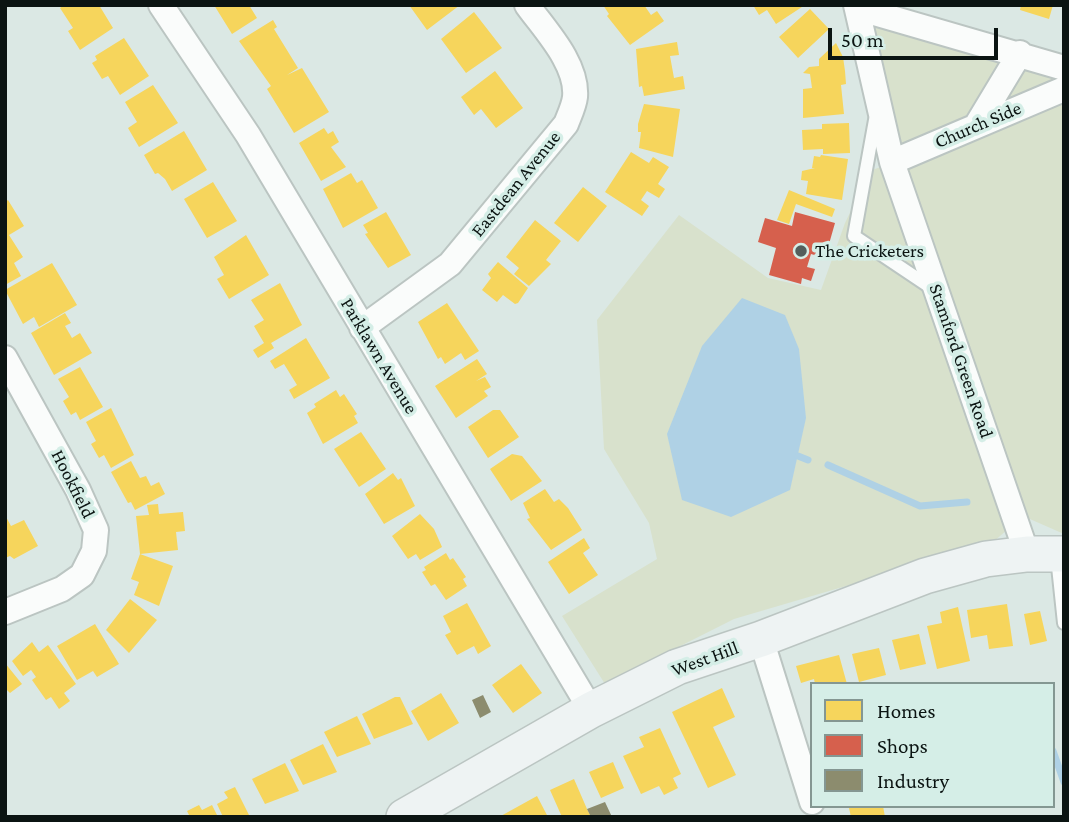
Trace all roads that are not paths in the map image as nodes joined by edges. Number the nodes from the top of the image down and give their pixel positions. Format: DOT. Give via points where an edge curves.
graph roads {
  1 [pos="161,5"];
  2 [pos="527,5"];
  3 [pos="856,6"];
  4 [pos="1020,53"];
  5 [pos="1064,68"];
  6 [pos="1064,89"];
  7 [pos="877,99"];
  8 [pos="976,126"];
  9 [pos="892,162"];
  10 [pos="936,291"];
  11 [pos="362,328"];
  12 [pos="5,358"];
  13 [pos="1049,554"];
  14 [pos="5,612"];
  15 [pos="1064,623"];
  16 [pos="761,639"];
  17 [pos="591,710"];
  18 [pos="810,798"];
  19 [pos="404,817"];
  1 -- 11 [label="street, Parklawn Avenue" via="248,135"];
  2 -- 11 [label="street, Eastdean Avenue" via="572,75 575,98 566,124 450,264"];
  3 -- 4 [label="street"];
  3 -- 7 [label="street, Stamford Green Road"];
  4 -- 5 [label="street"];
  4 -- 8 [label="street"];
  6 -- 8 [label="street, Church Side"];
  7 -- 9 [label="street, Stamford Green Road"];
  7 -- 10 [label="lane" via="854,236"];
  8 -- 9 [label="street, Church Side"];
  9 -- 10 [label="street, Stamford Green Road"];
  10 -- 13 [label="street, Stamford Green Road"];
  11 -- 17 [label="street, Parklawn Avenue"];
  12 -- 14 [label="street, Hookfield" via="96,530 94,551 82,575 61,589"];
  13 -- 15 [label="lane"];
  13 -- 16 [label="main road, West Hill" via="986,559 925,576"];
  16 -- 17 [label="main road, West Hill" via="677,667"];
  16 -- 18 [label="street"];
  17 -- 19 [label="main road, West Hill"];
}
